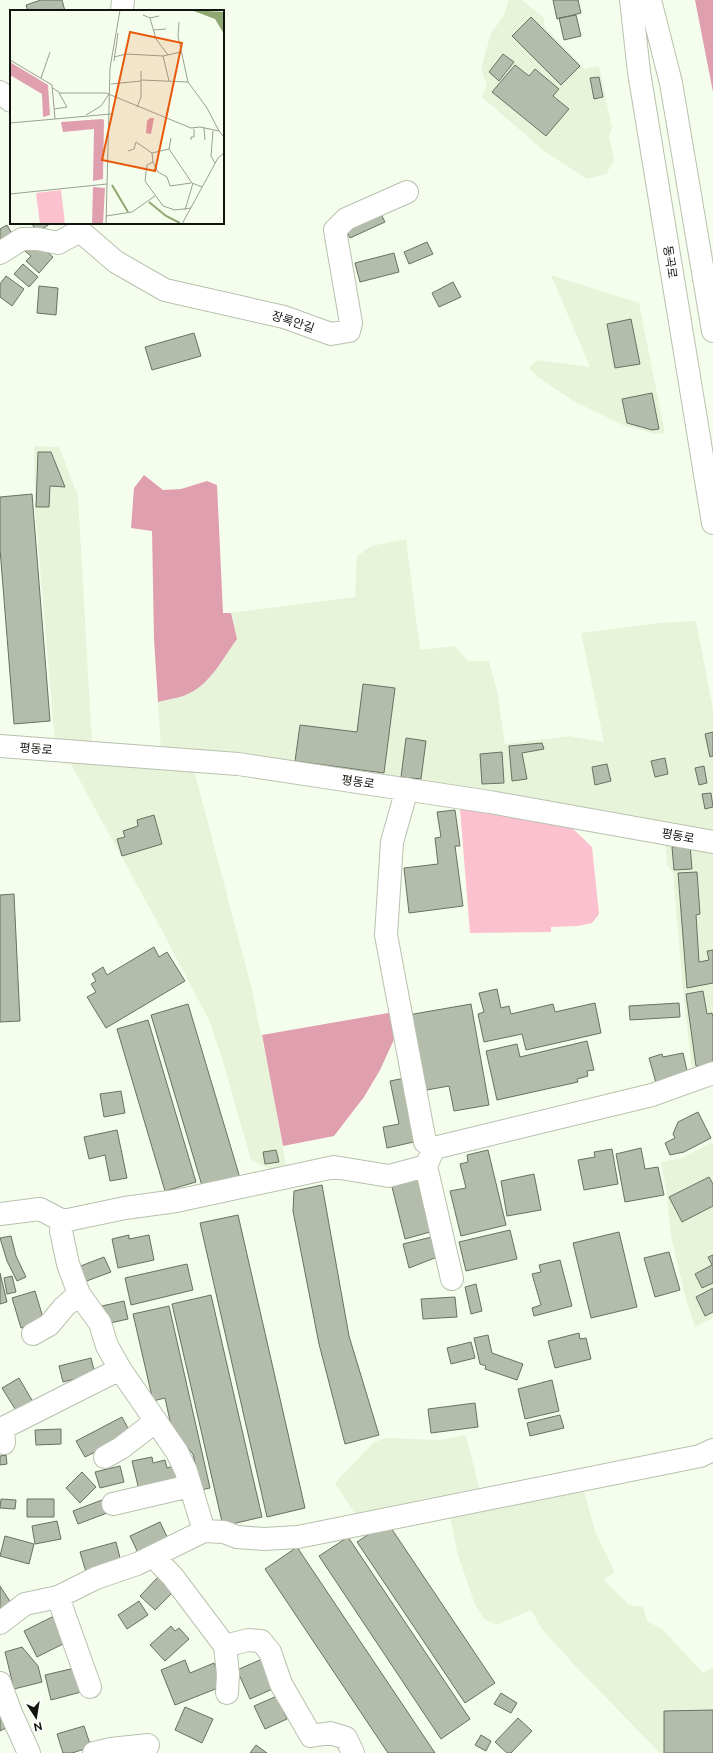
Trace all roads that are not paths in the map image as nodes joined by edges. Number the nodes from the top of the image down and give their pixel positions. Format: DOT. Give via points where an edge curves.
graph roads {
  1 [pos="123,0"];
  2 [pos="631,0"];
  3 [pos="650,0"];
  4 [pos="122,10"];
  5 [pos="0,92"];
  6 [pos="10,100"];
  7 [pos="408,192"];
  8 [pos="80,227"];
  9 [pos="0,253"];
  10 [pos="713,331"];
  11 [pos="713,523"];
  12 [pos="0,746"];
  13 [pos="407,789"];
  14 [pos="713,842"];
  15 [pos="713,1073"];
  16 [pos="430,1157"];
  17 [pos="0,1214"];
  18 [pos="63,1221"];
  19 [pos="452,1279"];
  20 [pos="79,1294"];
  21 [pos="33,1334"];
  22 [pos="120,1369"];
  23 [pos="156,1421"];
  24 [pos="4,1443"];
  25 [pos="713,1450"];
  26 [pos="105,1457"];
  27 [pos="190,1486"];
  28 [pos="113,1504"];
  29 [pos="204,1531"];
  30 [pos="153,1556"];
  31 [pos="58,1597"];
  32 [pos="0,1623"];
  33 [pos="225,1646"];
  34 [pos="0,1683"];
  35 [pos="90,1687"];
  36 [pos="228,1693"];
  37 [pos="148,1745"];
  38 [pos="29,1753"];
  39 [pos="94,1753"];
  40 [pos="353,1753"];
  1 -- 4 [label="street"];
  2 -- 11 [label="street, 동곡로" via="640,80"];
  3 -- 10 [label="street" via="671,83"];
  5 -- 6 [label="street"];
  7 -- 8 [label="street, 장록안길" via="346,219 335,230 351,323 349,331 331,334 284,317 165,290 116,262"];
  8 -- 9 [label="street" via="58,243 22,239"];
  12 -- 13 [label="street, 평동로" via="238,764"];
  13 -- 14 [label="street, 평동로"];
  13 -- 16 [label="street" via="392,842 386,935"];
  15 -- 16 [label="street" via="652,1095"];
  16 -- 18 [label="street" via="389,1176 334,1167 176,1202 125,1208"];
  16 -- 19 [label="street"];
  17 -- 18 [label="street" via="40,1209"];
  18 -- 20 [label="street" via="61,1232 68,1264"];
  20 -- 21 [label="street" via="49,1325"];
  20 -- 22 [label="street" via="100,1323 107,1346"];
  22 -- 23 [label="street"];
  22 -- 24 [label="street" via="3,1428"];
  23 -- 26 [label="street" via="122,1448"];
  23 -- 27 [label="street" via="177,1452"];
  25 -- 29 [label="street" via="700,1456 298,1537 237,1537 224,1532"];
  27 -- 28 [label="street"];
  27 -- 29 [label="street"];
  29 -- 30 [label="street"];
  30 -- 31 [label="street" via="96,1578"];
  30 -- 33 [label="street" via="173,1577"];
  31 -- 32 [label="street" via="25,1604"];
  31 -- 35 [label="street"];
  33 -- 36 [label="street"];
  33 -- 40 [label="street" via="248,1640 261,1641 270,1652 281,1684 310,1736 330,1733 346,1738"];
  34 -- 38 [label="street"];
  37 -- 39 [label="street"];
}
